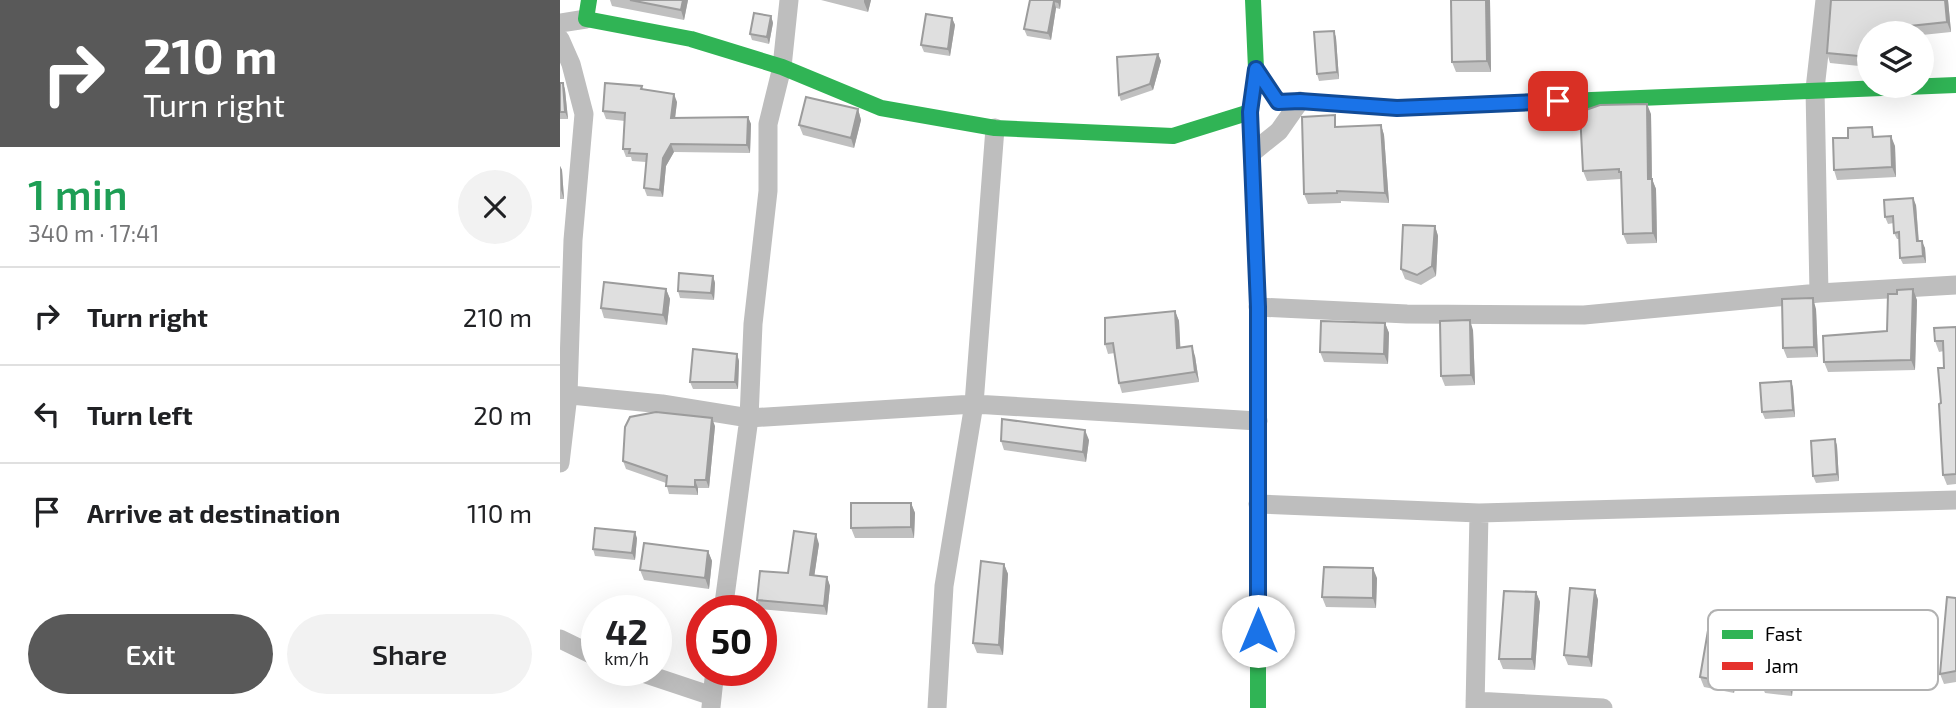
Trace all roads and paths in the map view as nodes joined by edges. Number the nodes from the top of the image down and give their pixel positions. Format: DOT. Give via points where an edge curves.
graph roads {
  1 [pos="789,0"];
  2 [pos="1253,0"];
  3 [pos="1825,0"];
  4 [pos="587,10"];
  5 [pos="560,23"];
  6 [pos="560,38"];
  7 [pos="782,67"];
  8 [pos="1256,69"];
  9 [pos="1956,85"];
  10 [pos="1815,89"];
  11 [pos="1300,101"];
  12 [pos="1250,112"];
  13 [pos="995,128"];
  14 [pos="1253,152"];
  15 [pos="1956,285"];
  16 [pos="1819,293"];
  17 [pos="1258,307"];
  18 [pos="564,395"];
  19 [pos="974,404"];
  20 [pos="749,418"];
  21 [pos="1258,421"];
  22 [pos="560,463"];
  23 [pos="1956,500"];
  24 [pos="1258,504"];
  25 [pos="1479,513"];
  26 [pos="725,595"];
  27 [pos="560,639"];
  28 [pos="581,649"];
  29 [pos="672,686"];
  30 [pos="711,702"];
  31 [pos="1475,704"];
  32 [pos="937,708"];
  33 [pos="1258,708"];
  34 [pos="1603,708"];
  1 -- 7 [label="street"];
  2 -- 8 [label="street"];
  3 -- 10 [label="street"];
  4 -- 5 [label="street"];
  4 -- 7 [label="street"];
  6 -- 18 [label="street" via="584,114"];
  7 -- 13 [label="street" via="881,108"];
  7 -- 20 [label="street" via="768,124 768,191 753,324"];
  8 -- 11 [label="street" via="1278,102"];
  8 -- 12 [label="street"];
  9 -- 10 [label="street"];
  10 -- 11 [label="street" via="1397,108"];
  10 -- 16 [label="street"];
  11 -- 14 [label="street" via="1279,131"];
  12 -- 13 [label="street" via="1173,136"];
  12 -- 14 [label="street"];
  13 -- 19 [label="street"];
  14 -- 17 [label="street"];
  15 -- 16 [label="street"];
  16 -- 17 [label="street" via="1584,315"];
  17 -- 21 [label="street"];
  18 -- 20 [label="street"];
  18 -- 22 [label="street"];
  19 -- 20 [label="street"];
  19 -- 21 [label="street"];
  19 -- 32 [label="street" via="944,586"];
  20 -- 26 [label="street"];
  21 -- 24 [label="street"];
  23 -- 25 [label="street"];
  24 -- 25 [label="street"];
  24 -- 33 [label="street"];
  25 -- 31 [label="street"];
  27 -- 28 [label="street"];
  29 -- 30 [label="street"];
  31 -- 34 [label="street"];
}
